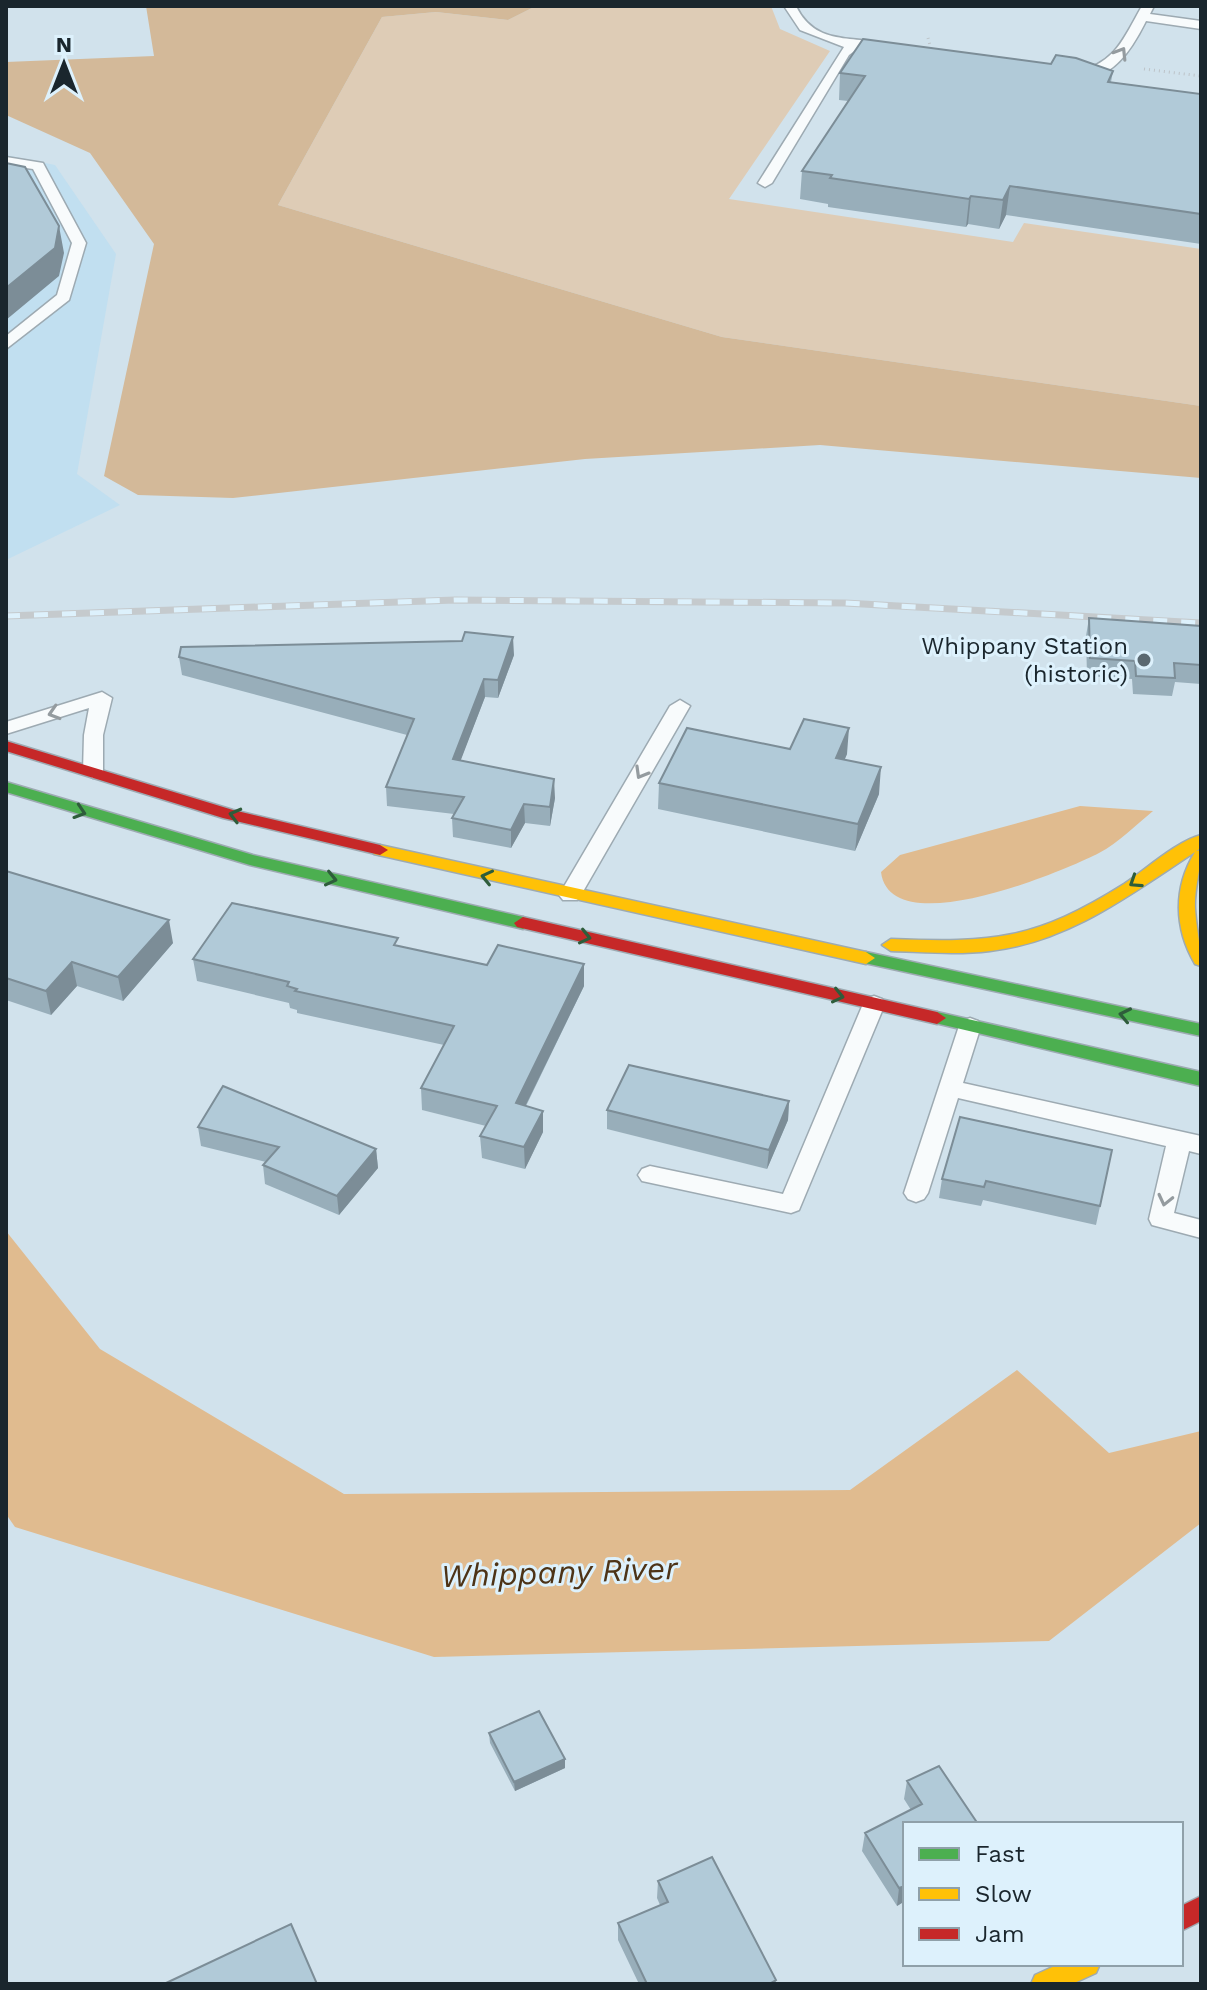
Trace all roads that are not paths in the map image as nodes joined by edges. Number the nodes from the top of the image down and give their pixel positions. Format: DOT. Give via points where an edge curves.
graph roads {
  1 [pos="790,6"];
  2 [pos="1145,12"];
  3 [pos="1201,25"];
  4 [pos="856,44"];
  5 [pos="906,52"];
  6 [pos="1070,74"];
  7 [pos="6,161"];
  8 [pos="765,183"];
  9 [pos="6,344"];
  10 [pos="680,706"];
  11 [pos="6,728"];
  12 [pos="6,746"];
  13 [pos="93,772"];
  14 [pos="6,787"];
  15 [pos="1201,840"];
  16 [pos="1201,855"];
  17 [pos="570,895"];
  18 [pos="693,923"];
  19 [pos="1201,960"];
  20 [pos="874,1004"];
  21 [pos="970,1026"];
  22 [pos="1201,1030"];
  23 [pos="1201,1079"];
  24 [pos="950,1088"];
  25 [pos="1190,1143"];
  26 [pos="650,1175"];
  27 [pos="916,1193"];
  28 [pos="1201,1229"];
  29 [pos="1201,1908"];
  30 [pos="1183,1918"];
  31 [pos="1083,1966"];
  32 [pos="1044,1984"];
  1 -- 4 [label="lane" via="793,19 810,32"];
  2 -- 3 [label="lane"];
  6 -- 2 [label="lane, one-way" via="1102,72 1114,64"];
  4 -- 5 [label="lane"];
  4 -- 8 [label="lane" via="844,53"];
  7 -- 9 [label="lane" via="38,166 79,243 64,297"];
  10 -- 17 [label="lane, one-way"];
  13 -- 11 [label="lane, one-way" via="94,721 102,698"];
  12 -- 13 [label="main road"];
  17 -- 13 [label="main road, one-way" via="229,814"];
  14 -- 20 [label="main road, one-way" via="250,860"];
  15 -- 18 [label="main road, one-way" via="1066,925 1013,942 956,947 843,943"];
  16 -- 19 [label="main road" via="1193,865 1186,907 1187,927"];
  17 -- 18 [label="main road"];
  22 -- 18 [label="main road, one-way"];
  20 -- 21 [label="main road"];
  20 -- 26 [label="lane" via="791,1204"];
  21 -- 23 [label="main road"];
  21 -- 24 [label="lane"];
  24 -- 25 [label="lane"];
  24 -- 27 [label="lane"];
  25 -- 28 [label="lane, one-way" via="1161,1219"];
  29 -- 30 [label="main road"];
  31 -- 32 [label="main road"];
}
